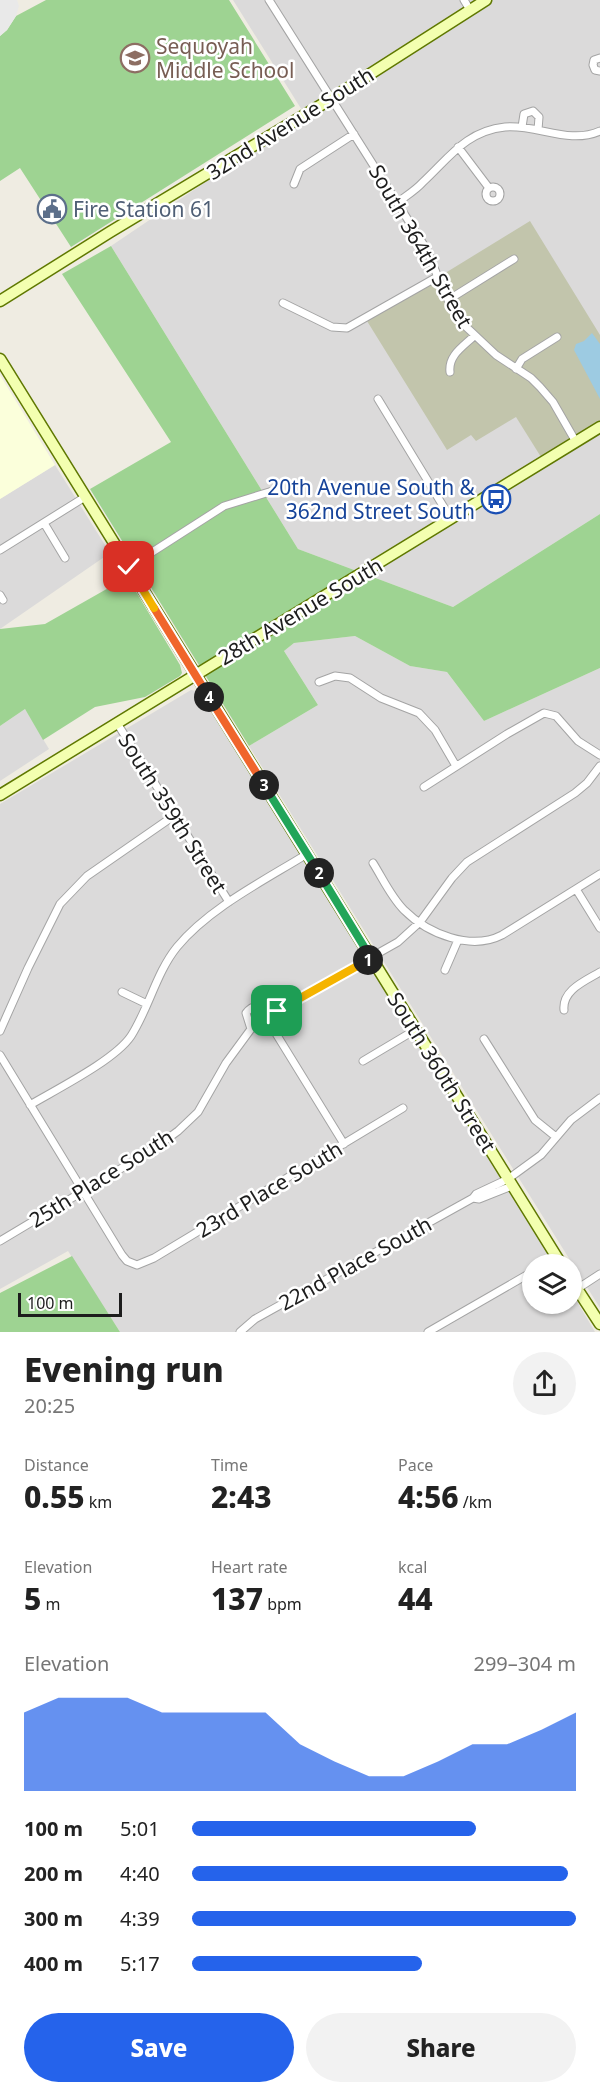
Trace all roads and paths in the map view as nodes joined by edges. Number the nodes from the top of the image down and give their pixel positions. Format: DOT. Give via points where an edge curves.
graph roads {
  1 [pos="269,0"];
  2 [pos="464,0"];
  3 [pos="486,0"];
  4 [pos="470,10"];
  5 [pos="600,58"];
  6 [pos="600,71"];
  7 [pos="331,99"];
  8 [pos="522,128"];
  9 [pos="538,130"];
  10 [pos="600,131"];
  11 [pos="354,134"];
  12 [pos="458,147"];
  13 [pos="294,184"];
  14 [pos="489,189"];
  15 [pos="398,202"];
  16 [pos="514,259"];
  17 [pos="437,276"];
  18 [pos="448,300"];
  19 [pos="0,301"];
  20 [pos="283,303"];
  21 [pos="474,336"];
  22 [pos="558,337"];
  23 [pos="0,359"];
  24 [pos="516,369"];
  25 [pos="450,372"];
  26 [pos="378,399"];
  27 [pos="600,427"];
  28 [pos="576,442"];
  29 [pos="279,489"];
  30 [pos="85,497"];
  31 [pos="451,519"];
  32 [pos="44,522"];
  33 [pos="0,550"];
  34 [pos="65,558"];
  35 [pos="129,567"];
  36 [pos="196,675"];
  37 [pos="319,682"];
  38 [pos="117,723"];
  39 [pos="600,756"];
  40 [pos="456,766"];
  41 [pos="600,766"];
  42 [pos="424,787"];
  43 [pos="0,795"];
  44 [pos="175,815"];
  45 [pos="307,854"];
  46 [pos="373,863"];
  47 [pos="600,874"];
  48 [pos="576,889"];
  49 [pos="229,902"];
  50 [pos="420,922"];
  51 [pos="600,928"];
  52 [pos="458,939"];
  53 [pos="371,958"];
  54 [pos="446,970"];
  55 [pos="600,972"];
  56 [pos="122,992"];
  57 [pos="147,1004"];
  58 [pos="564,1010"];
  59 [pos="274,1013"];
  60 [pos="2,1016"];
  61 [pos="267,1019"];
  62 [pos="251,1029"];
  63 [pos="416,1030"];
  64 [pos="0,1031"];
  65 [pos="484,1039"];
  66 [pos="1,1057"];
  67 [pos="363,1061"];
  68 [pos="600,1098"];
  69 [pos="30,1105"];
  70 [pos="404,1108"];
  71 [pos="556,1137"];
  72 [pos="344,1144"];
  73 [pos="510,1182"];
  74 [pos="82,1190"];
  75 [pos="0,1228"];
  76 [pos="3,1239"];
  77 [pos="555,1254"];
  78 [pos="600,1274"];
  79 [pos="522,1278"];
  80 [pos="582,1282"];
  81 [pos="582,1297"];
  82 [pos="600,1324"];
  83 [pos="240,1332"];
  84 [pos="428,1332"];
  1 -- 7 [label="street, South 364th Street"];
  2 -- 4 [label="street"];
  3 -- 4 [label="street, 32nd Avenue South"];
  4 -- 7 [label="street, 32nd Avenue South"];
  5 -- 6 [label="street" via="593,63"];
  7 -- 11 [label="street, South 364th Street"];
  7 -- 19 [label="street, 32nd Avenue South"];
  8 -- 9 [label="street"];
  8 -- 9 [label="street" via="524,114 533,111 539,117"];
  8 -- 12 [label="street" via="488,131"];
  9 -- 10 [label="street" via="575,136"];
  11 -- 13 [label="street" via="300,169"];
  11 -- 15 [label="street, South 364th Street"];
  12 -- 14 [label="street"];
  12 -- 15 [label="street"];
  15 -- 17 [label="street, South 364th Street" via="427,250"];
  16 -- 18 [label="street"];
  17 -- 18 [label="street, South 364th Street"];
  17 -- 20 [label="street" via="347,328 332,327"];
  18 -- 21 [label="street, South 364th Street"];
  21 -- 24 [label="street, South 364th Street"];
  21 -- 25 [label="street" via="452,358"];
  22 -- 24 [label="street" via="522,359"];
  23 -- 30 [label="street, South 360th Street"];
  24 -- 28 [label="street, South 364th Street" via="547,394"];
  26 -- 31 [label="street"];
  27 -- 28 [label="street, 28th Avenue South"];
  28 -- 31 [label="street, 28th Avenue South"];
  29 -- 35 [label="street" via="224,506"];
  30 -- 32 [label="street"];
  30 -- 35 [label="street, South 360th Street"];
  31 -- 36 [label="street, 28th Avenue South"];
  32 -- 33 [label="street"];
  32 -- 34 [label="street"];
  35 -- 36 [label="street, South 360th Street"];
  36 -- 38 [label="street, 28th Avenue South"];
  36 -- 45 [label="street, South 360th Street"];
  37 -- 40 [label="street" via="335,676 350,678 381,698 419,713 435,730"];
  38 -- 43 [label="street, 28th Avenue South"];
  38 -- 44 [label="street, South 359th Street"];
  39 -- 40 [label="street" via="578,741 552,714 539,715"];
  40 -- 42 [label="street"];
  41 -- 50 [label="street, 25th Place South" via="575,793 467,862"];
  44 -- 49 [label="street, South 359th Street"];
  44 -- 60 [label="street" via="87,876 60,904"];
  45 -- 49 [label="street"];
  45 -- 53 [label="street, South 360th Street"];
  46 -- 50 [label="street" via="400,906"];
  47 -- 48 [label="street"];
  48 -- 51 [label="street"];
  48 -- 52 [label="street" via="498,937 478,943"];
  49 -- 57 [label="street" via="177,948"];
  50 -- 52 [label="street"];
  50 -- 53 [label="street, 25th Place South" via="407,936"];
  52 -- 54 [label="street"];
  53 -- 59 [label="street, 25th Place South"];
  53 -- 63 [label="street, South 360th Street"];
  55 -- 58 [label="street" via="567,994"];
  56 -- 57 [label="street"];
  57 -- 69 [label="street" via="132,1034 118,1050"];
  59 -- 61 [label="street, 25th Place South"];
  59 -- 62 [label="street" via="260,1005 251,1007 246,1013"];
  60 -- 64 [label="street"];
  61 -- 62 [label="street, 25th Place South"];
  61 -- 72 [label="street"];
  62 -- 74 [label="street, 25th Place South" via="189,1122 152,1150"];
  63 -- 67 [label="street"];
  63 -- 73 [label="street, South 360th Street"];
  65 -- 71 [label="street" via="535,1120"];
  66 -- 69 [label="street"];
  68 -- 71 [label="street, 22nd Place South"];
  69 -- 74 [label="street"];
  70 -- 72 [label="street, 23rd Place South"];
  71 -- 73 [label="street, 22nd Place South" via="545,1152"];
  72 -- 74 [label="street, 23rd Place South" via="143,1264 134,1264 122,1255"];
  73 -- 77 [label="street, South 360th Street"];
  73 -- 83 [label="street, 22nd Place South" via="476,1194 255,1319"];
  74 -- 76 [label="street, 25th Place South"];
  75 -- 76 [label="street"];
  78 -- 80 [label="street"];
  79 -- 84 [label="street"];
  81 -- 82 [label="street"];
}
